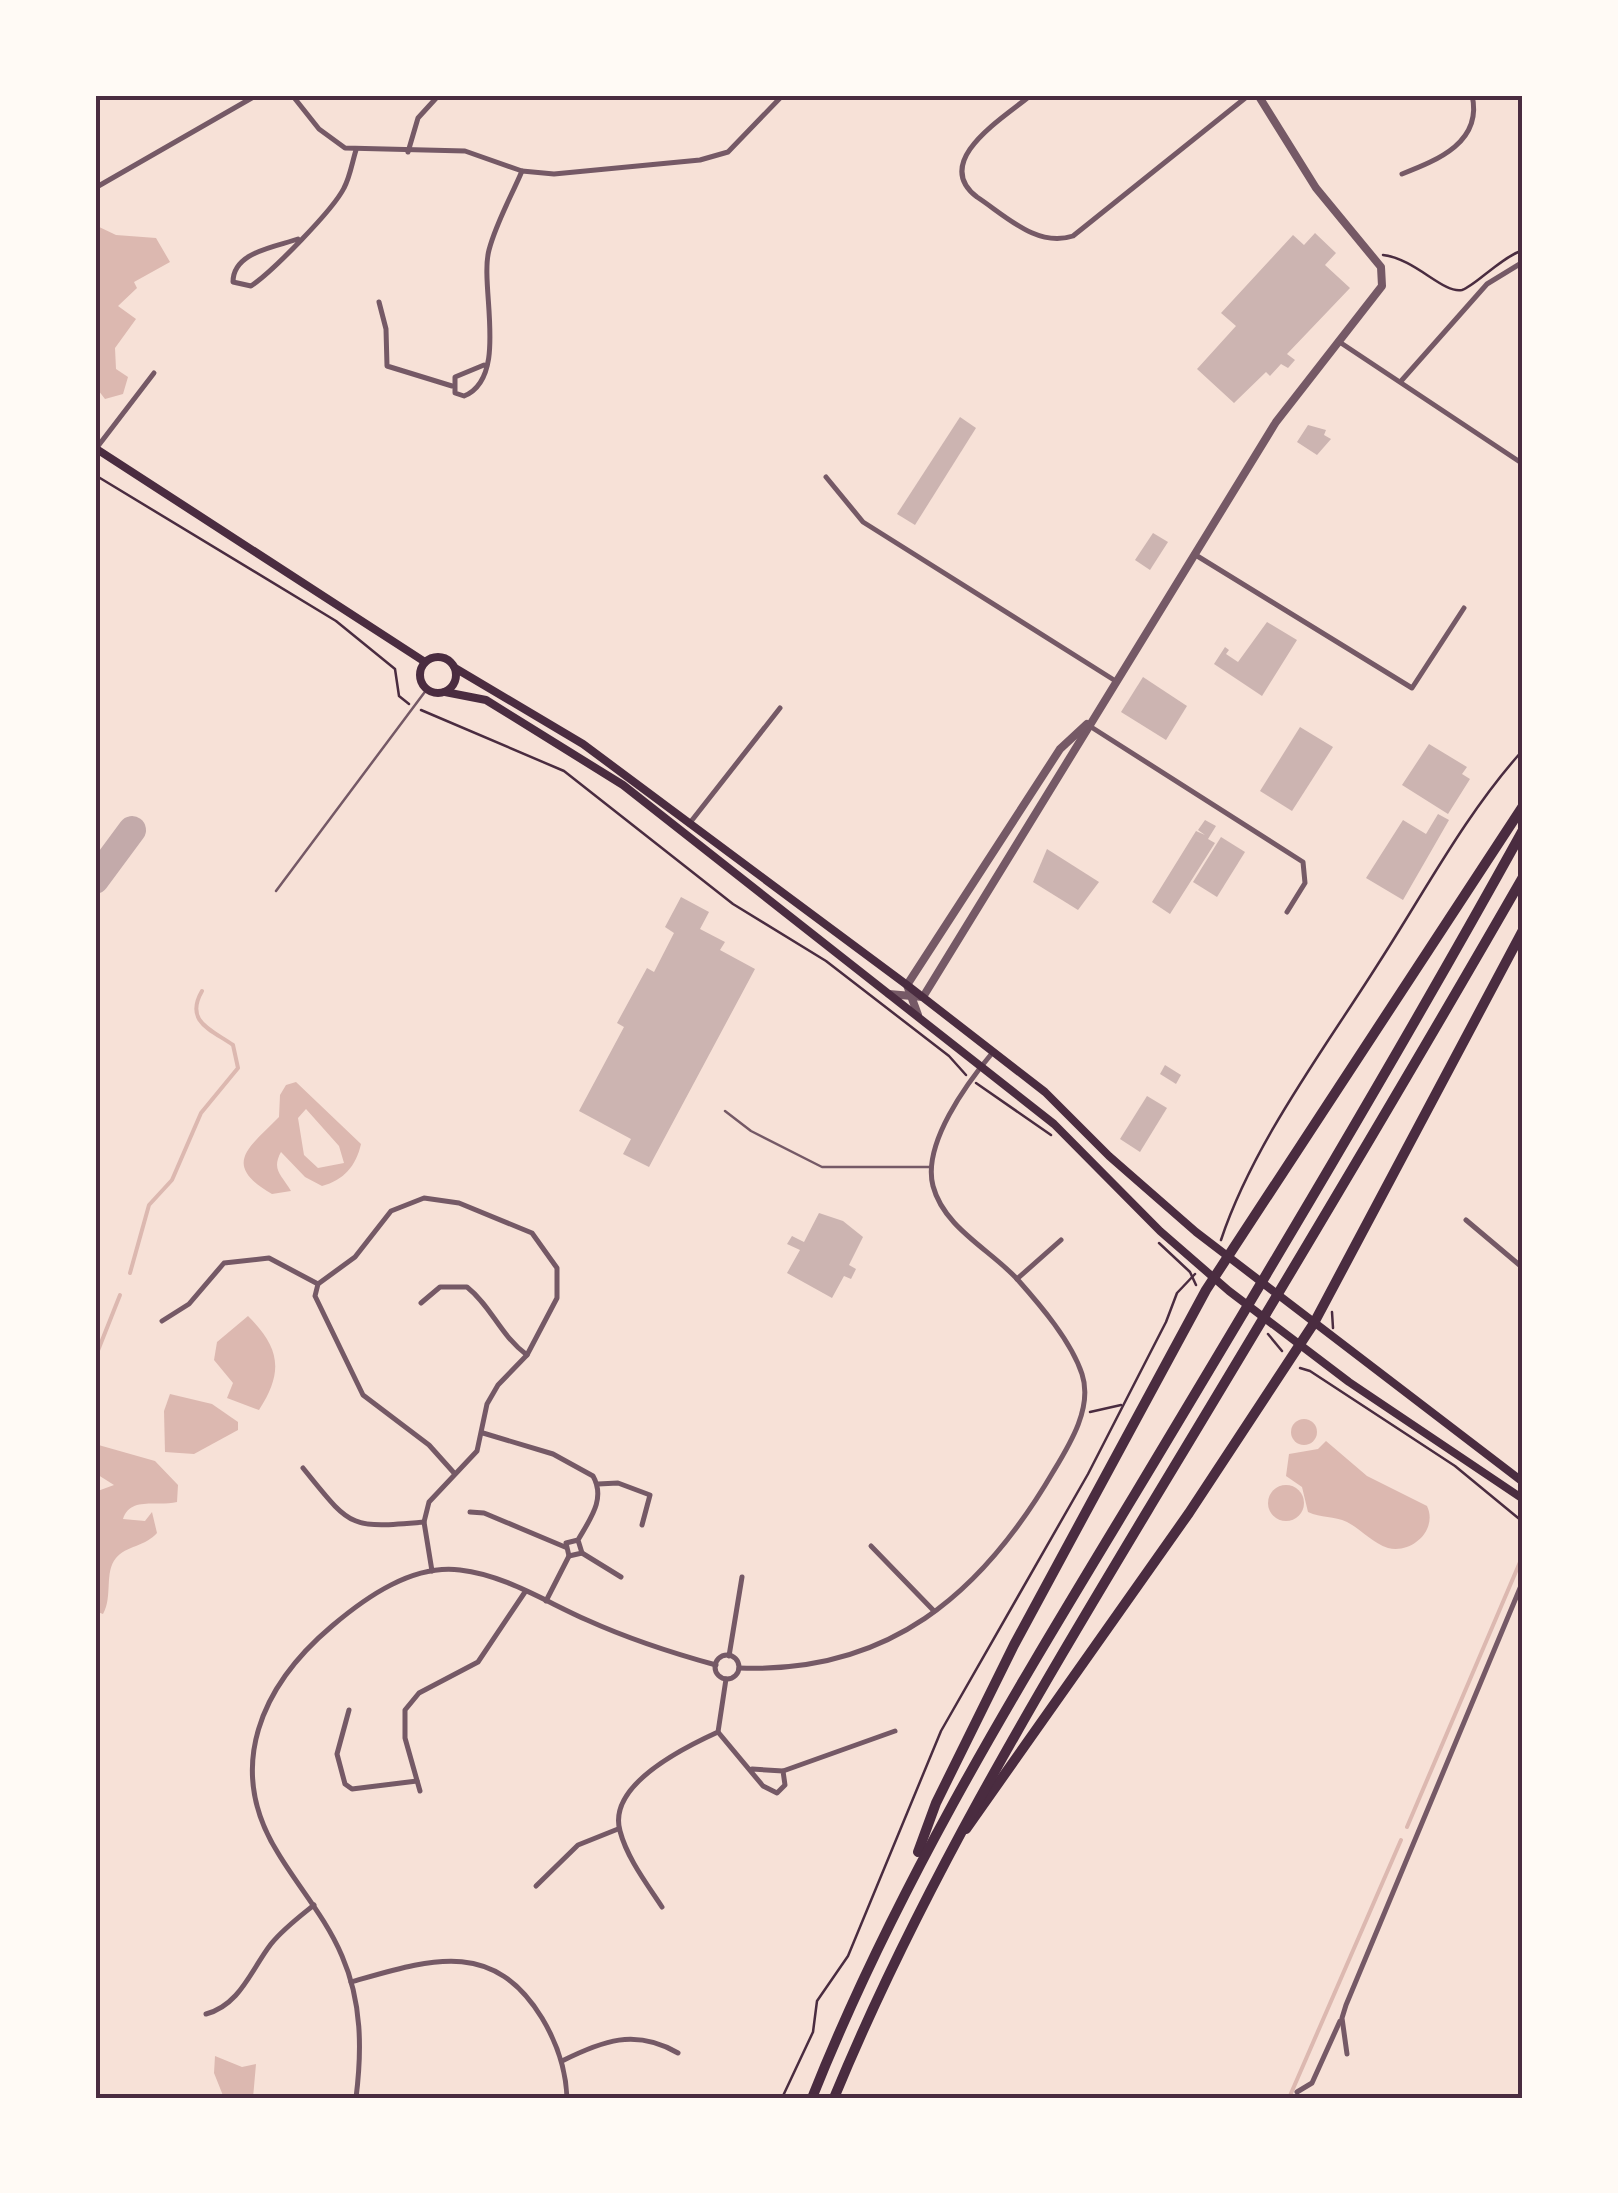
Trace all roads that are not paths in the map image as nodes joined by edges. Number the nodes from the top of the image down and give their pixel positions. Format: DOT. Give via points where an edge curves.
graph roads {
  1 [pos="257,95"];
  2 [pos="292,95"];
  3 [pos="440,95"];
  4 [pos="783,95"];
  5 [pos="1031,95"];
  6 [pos="1249,95"];
  7 [pos="1258,95"];
  8 [pos="1472,95"];
  9 [pos="356,150"];
  10 [pos="408,152"];
  11 [pos="522,171"];
  12 [pos="1402,174"];
  13 [pos="95,188"];
  14 [pos="298,238"];
  15 [pos="1523,262"];
  16 [pos="378,302"];
  17 [pos="1338,341"];
  18 [pos="484,365"];
  19 [pos="154,372"];
  20 [pos="1402,380"];
  21 [pos="452,386"];
  22 [pos="95,449"];
  23 [pos="1523,464"];
  24 [pos="826,478"];
  25 [pos="1193,554"];
  26 [pos="1464,608"];
  27 [pos="425,662"];
  28 [pos="455,668"];
  29 [pos="1114,680"];
  30 [pos="427,689"];
  31 [pos="445,692"];
  32 [pos="780,708"];
  33 [pos="1087,724"];
  34 [pos="582,744"];
  35 [pos="592,764"];
  36 [pos="1523,806"];
  37 [pos="686,827"];
  38 [pos="1523,830"];
  39 [pos="1001,841"];
  40 [pos="1016,850"];
  41 [pos="1523,876"];
  42 [pos="276,891"];
  43 [pos="1287,912"];
  44 [pos="1523,930"];
  45 [pos="936,941"];
  46 [pos="943,966"];
  47 [pos="907,985"];
  48 [pos="880,991"];
  49 [pos="922,997"];
  50 [pos="910,998"];
  51 [pos="926,1026"];
  52 [pos="993,1052"];
  53 [pos="980,1068"];
  54 [pos="725,1111"];
  55 [pos="930,1167"];
  56 [pos="1466,1220"];
  57 [pos="1061,1240"];
  58 [pos="1229,1257"];
  59 [pos="1523,1268"];
  60 [pos="1214,1278"];
  61 [pos="1017,1279"];
  62 [pos="318,1284"];
  63 [pos="421,1303"];
  64 [pos="162,1321"];
  65 [pos="1314,1323"];
  66 [pos="1298,1346"];
  67 [pos="527,1355"];
  68 [pos="483,1434"];
  69 [pos="302,1468"];
  70 [pos="455,1474"];
  71 [pos="1523,1482"];
  72 [pos="598,1484"];
  73 [pos="1523,1500"];
  74 [pos="470,1512"];
  75 [pos="424,1522"];
  76 [pos="642,1524"];
  77 [pos="578,1540"];
  78 [pos="871,1546"];
  79 [pos="565,1547"];
  80 [pos="582,1553"];
  81 [pos="569,1556"];
  82 [pos="432,1570"];
  83 [pos="742,1577"];
  84 [pos="621,1578"];
  85 [pos="1523,1581"];
  86 [pos="526,1591"];
  87 [pos="546,1601"];
  88 [pos="934,1611"];
  89 [pos="729,1656"];
  90 [pos="716,1665"];
  91 [pos="739,1668"];
  92 [pos="726,1678"];
  93 [pos="349,1710"];
  94 [pos="894,1731"];
  95 [pos="718,1732"];
  96 [pos="752,1769"];
  97 [pos="783,1771"];
  98 [pos="416,1781"];
  99 [pos="420,1791"];
  100 [pos="619,1828"];
  101 [pos="940,1868"];
  102 [pos="536,1886"];
  103 [pos="903,1890"];
  104 [pos="314,1905"];
  105 [pos="662,1907"];
  106 [pos="351,1982"];
  107 [pos="206,2014"];
  108 [pos="1342,2018"];
  109 [pos="678,2053"];
  110 [pos="1346,2054"];
  111 [pos="562,2061"];
  112 [pos="1297,2092"];
  113 [pos="356,2098"];
  114 [pos="567,2098"];
  115 [pos="812,2098"];
  116 [pos="834,2098"];
  1 -- 13 [label="street"];
  2 -- 9 [label="street" via="335,142"];
  3 -- 10 [label="street" via="418,118"];
  4 -- 11 [label="street" via="738,146 714,157 554,174"];
  5 -- 6 [label="street" via="970,146 963,174 969,191 1037,236 1057,239 1073,236"];
  7 -- 17 [label="street" via="1316,188 1385,278"];
  8 -- 12 [label="street" via="1473,124 1458,146"];
  9 -- 10 [label="street"];
  9 -- 14 [label="street" via="343,192"];
  10 -- 11 [label="street" via="465,152"];
  11 -- 18 [label="street" via="488,252 492,342"];
  14 -- 14 [label="street" via="244,259 234,282 251,286 264,278"];
  15 -- 20 [label="street" via="1487,284"];
  16 -- 21 [label="street" via="387,366"];
  17 -- 20 [label="street"];
  17 -- 25 [label="street" via="1276,422"];
  18 -- 21 [label="street" via="454,376"];
  18 -- 21 [label="street" via="469,394 458,395"];
  19 -- 22 [label="street"];
  20 -- 23 [label="street"];
  22 -- 27 [label="main road"];
  24 -- 29 [label="street" via="863,522"];
  25 -- 26 [label="street" via="1412,688"];
  25 -- 29 [label="street"];
  27 -- 28 [label="main road" via="442,657"];
  27 -- 30 [label="main road" via="420,676"];
  28 -- 31 [label="main road" via="455,682"];
  28 -- 34 [label="main road"];
  29 -- 33 [label="street"];
  30 -- 31 [label="main road"];
  30 -- 42 [label="lane"];
  31 -- 35 [label="main road" via="480,698"];
  32 -- 37 [label="street"];
  33 -- 39 [label="street" via="1060,748"];
  33 -- 40 [label="street" via="1080,748"];
  33 -- 43 [label="street" via="1303,862 1305,883"];
  34 -- 35 [label="main road"];
  34 -- 37 [label="main road"];
  35 -- 37 [label="main road"];
  36 -- 58 [label="highway"];
  37 -- 47 [label="main road"];
  37 -- 48 [label="main road"];
  38 -- 103 [label="highway"];
  39 -- 40 [label="street"];
  39 -- 45 [label="street"];
  40 -- 46 [label="street"];
  41 -- 101 [label="highway"];
  44 -- 65 [label="highway"];
  45 -- 46 [label="street"];
  45 -- 47 [label="street"];
  46 -- 49 [label="street"];
  47 -- 49 [label="main road"];
  47 -- 50 [label="street"];
  48 -- 50 [label="street"];
  48 -- 51 [label="main road"];
  49 -- 50 [label="street"];
  49 -- 52 [label="main road"];
  50 -- 51 [label="street"];
  51 -- 53 [label="main road"];
  52 -- 53 [label="street"];
  52 -- 58 [label="main road"];
  53 -- 55 [label="street"];
  53 -- 60 [label="main road" via="1054,1124"];
  54 -- 55 [label="lane" via="822,1168"];
  55 -- 61 [label="street" via="944,1210"];
  56 -- 59 [label="street"];
  57 -- 61 [label="street"];
  58 -- 60 [label="highway"];
  58 -- 65 [label="main road"];
  60 -- 66 [label="main road"];
  60 -- 103 [label="highway" via="1014,1645 936,1803"];
  61 -- 88 [label="street" via="1076,1360 1086,1392 1081,1414 1016,1534"];
  62 -- 64 [label="street" via="269,1258 224,1263 189,1304"];
  62 -- 67 [label="street" via="355,1257 391,1211 424,1198 460,1203 532,1233 557,1268 556,1298"];
  62 -- 70 [label="street" via="317,1306 340,1340 358,1388 429,1444"];
  63 -- 67 [label="street" via="440,1287 466,1287 502,1336"];
  65 -- 66 [label="highway"];
  65 -- 71 [label="main road" via="1332,1329"];
  66 -- 73 [label="main road"];
  66 -- 101 [label="highway"];
  67 -- 68 [label="street" via="498,1385"];
  68 -- 70 [label="street"];
  68 -- 72 [label="street" via="578,1464"];
  69 -- 75 [label="street" via="354,1524"];
  70 -- 75 [label="street" via="437,1489"];
  72 -- 76 [label="street" via="618,1483 650,1495"];
  72 -- 77 [label="street" via="595,1512"];
  74 -- 79 [label="street"];
  75 -- 82 [label="street"];
  77 -- 79 [label="street"];
  77 -- 80 [label="street"];
  78 -- 88 [label="street"];
  79 -- 81 [label="street"];
  80 -- 81 [label="street"];
  80 -- 84 [label="street"];
  81 -- 87 [label="street"];
  82 -- 86 [label="street" via="489,1575"];
  82 -- 104 [label="street" via="350,1610 298,1655 264,1708 253,1761 259,1810 274,1847"];
  83 -- 89 [label="street"];
  85 -- 108 [label="street"];
  86 -- 87 [label="street"];
  86 -- 98 [label="street" via="478,1662 419,1694 405,1710"];
  87 -- 90 [label="street" via="667,1652"];
  88 -- 91 [label="street" via="888,1642 837,1661"];
  89 -- 90 [label="street"];
  89 -- 91 [label="street"];
  90 -- 92 [label="street"];
  91 -- 92 [label="street"];
  92 -- 95 [label="street"];
  93 -- 98 [label="street" via="337,1754 344,1784 352,1789"];
  94 -- 97 [label="street"];
  95 -- 96 [label="street"];
  95 -- 100 [label="street" via="657,1765 619,1810"];
  96 -- 97 [label="street"];
  96 -- 97 [label="street" via="776,1793 786,1785"];
  98 -- 99 [label="street"];
  100 -- 102 [label="street" via="578,1844"];
  100 -- 105 [label="street"];
  101 -- 116 [label="highway"];
  103 -- 115 [label="highway"];
  104 -- 106 [label="street"];
  104 -- 107 [label="street" via="274,1940 237,1996"];
  106 -- 111 [label="street" via="440,1962 495,1968 536,2010"];
  106 -- 113 [label="street" via="360,2037"];
  108 -- 110 [label="street"];
  108 -- 112 [label="street" via="1312,2083"];
  109 -- 111 [label="street" via="659,2043 612,2038"];
  111 -- 114 [label="street"];
}
